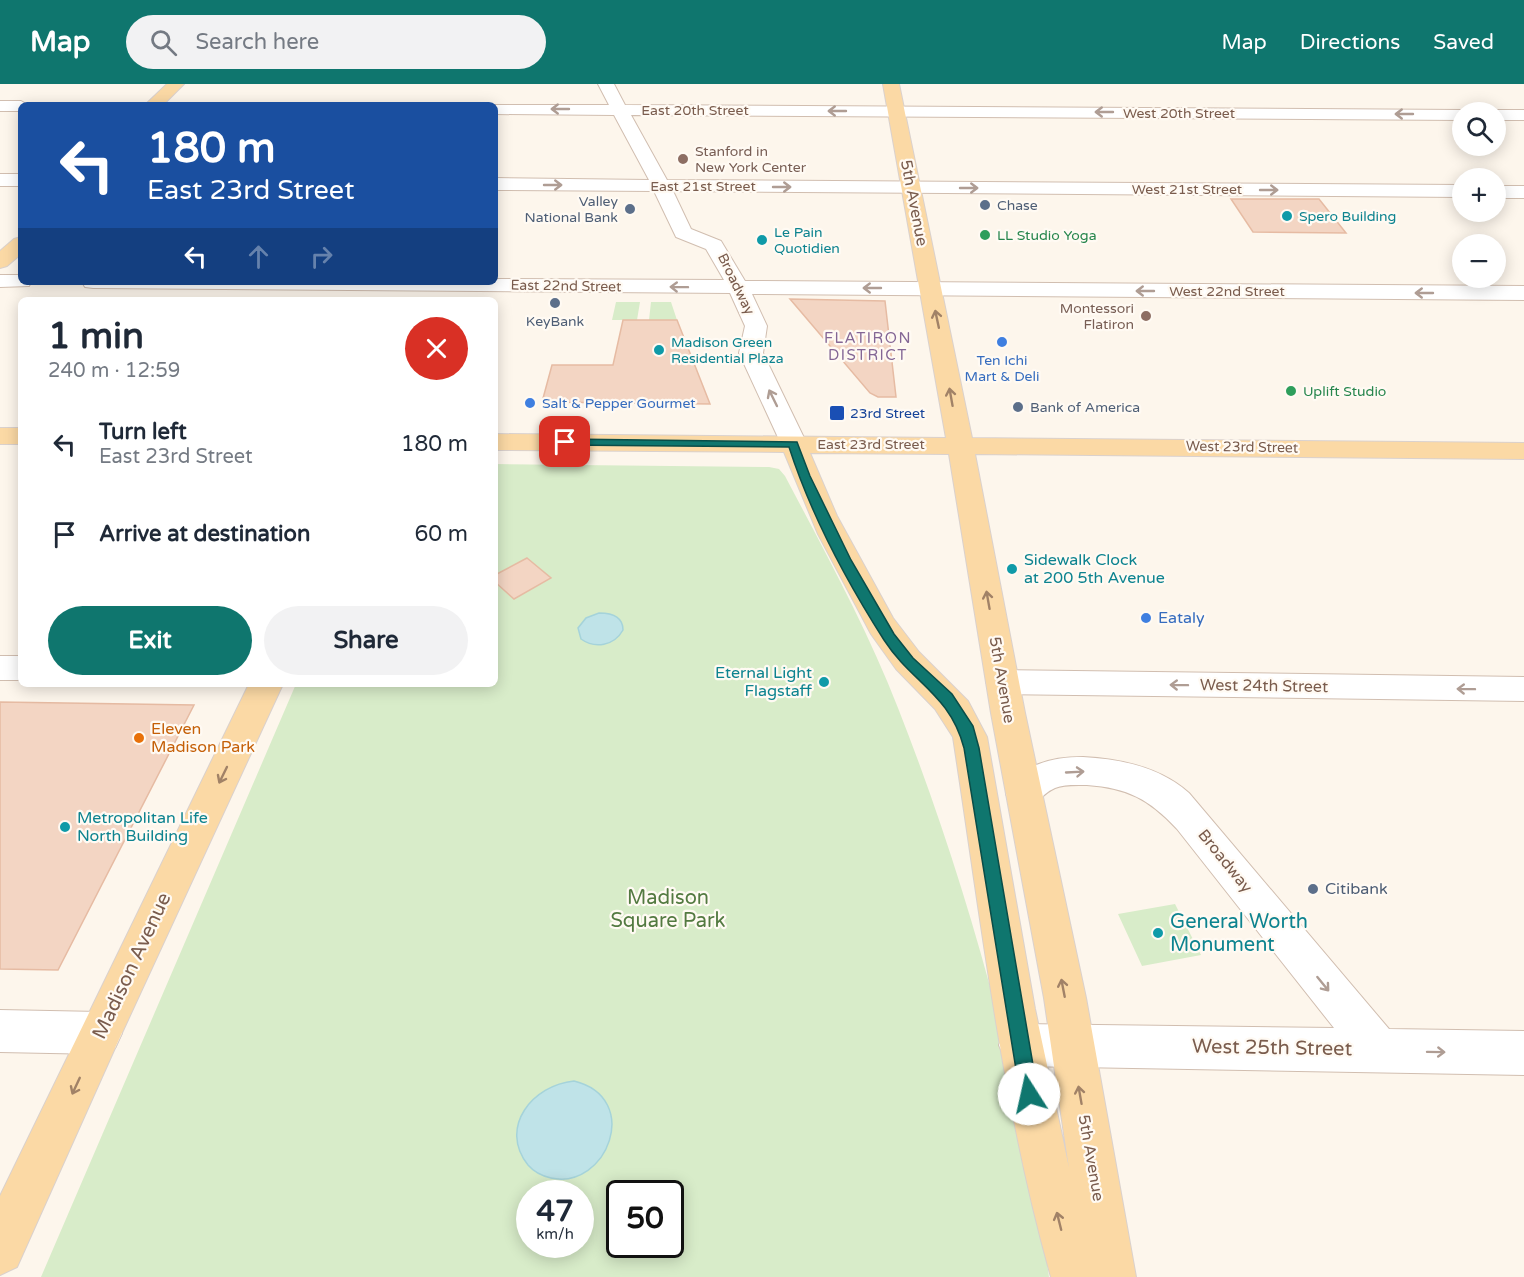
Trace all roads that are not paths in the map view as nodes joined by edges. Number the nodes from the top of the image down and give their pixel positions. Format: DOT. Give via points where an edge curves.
graph roads {
  1 [pos="606,84"];
  2 [pos="891,84"];
  3 [pos="183,87"];
  4 [pos="158,102"];
  5 [pos="174,102"];
  6 [pos="0,106"];
  7 [pos="18,106"];
  8 [pos="498,109"];
  9 [pos="619,110"];
  10 [pos="896,111"];
  11 [pos="1452,115"];
  12 [pos="1506,115"];
  13 [pos="1524,115"];
  14 [pos="0,180"];
  15 [pos="18,180"];
  16 [pos="498,184"];
  17 [pos="661,186"];
  18 [pos="911,187"];
  19 [pos="1452,191"];
  20 [pos="1506,192"];
  21 [pos="1524,192"];
  22 [pos="18,225"];
  23 [pos="0,240"];
  24 [pos="18,246"];
  25 [pos="0,262"];
  26 [pos="0,281"];
  27 [pos="18,281"];
  28 [pos="416,285"];
  29 [pos="738,288"];
  30 [pos="930,289"];
  31 [pos="1524,293"];
  32 [pos="0,436"];
  33 [pos="18,436"];
  34 [pos="498,442"];
  35 [pos="794,444"];
  36 [pos="959,444"];
  37 [pos="1524,451"];
  38 [pos="0,668"];
  39 [pos="18,668"];
  40 [pos="1003,682"];
  41 [pos="265,687"];
  42 [pos="1524,689"];
  43 [pos="1024,794"];
  44 [pos="0,1031"];
  45 [pos="100,1033"];
  46 [pos="1021,1045"];
  47 [pos="1072,1045"];
  48 [pos="1378,1050"];
  49 [pos="1524,1053"];
  50 [pos="0,1250"];
  51 [pos="1076,1277"];
  52 [pos="1111,1277"];
  1 -- 9 [label="street, Broadway"];
  2 -- 10 [label="main road, 5th Avenue"];
  3 -- 4 [label="main road"];
  3 -- 5 [label="main road"];
  6 -- 7 [label="street"];
  9 -- 8 [label="street, East 20th Street, one-way"];
  10 -- 9 [label="street, East 20th Street, one-way"];
  9 -- 17 [label="street, Broadway"];
  11 -- 10 [label="street, West 20th Street, one-way"];
  10 -- 18 [label="main road, 5th Avenue"];
  12 -- 13 [label="street"];
  14 -- 15 [label="street"];
  16 -- 17 [label="street, East 21st Street, one-way"];
  17 -- 18 [label="street, East 21st Street, one-way"];
  17 -- 29 [label="street, Broadway" via="683,233 714,245"];
  18 -- 19 [label="street, West 21st Street, one-way"];
  18 -- 30 [label="main road, 5th Avenue"];
  20 -- 21 [label="street"];
  22 -- 23 [label="main road"];
  24 -- 25 [label="main road"];
  26 -- 27 [label="street"];
  29 -- 28 [label="street, East 22nd Street, one-way"];
  30 -- 29 [label="street, East 22nd Street, one-way"];
  35 -- 29 [label="street, Broadway, one-way" via="751,353 756,326"];
  31 -- 30 [label="street, West 22nd Street, one-way"];
  36 -- 30 [label="main road, 5th Avenue, one-way"];
  32 -- 33 [label="main road"];
  34 -- 35 [label="main road, East 23rd Street"];
  35 -- 36 [label="main road, East 23rd Street"];
  35 -- 46 [label="main road" via="804,476 845,560 890,637 908,661 947,697 966,726"];
  36 -- 37 [label="main road, West 23rd Street"];
  40 -- 36 [label="main road, 5th Avenue, one-way"];
  38 -- 39 [label="street"];
  42 -- 40 [label="street, West 24th Street, one-way"];
  40 -- 43 [label="main road, 5th Avenue"];
  41 -- 45 [label="main road, Madison Avenue, one-way"];
  47 -- 43 [label="main road, 5th Avenue, one-way"];
  43 -- 48 [label="street, Broadway, one-way" via="1046,776 1082,772 1123,776 1162,792 1190,818"];
  44 -- 45 [label="street"];
  45 -- 50 [label="main road, Madison Avenue, one-way"];
  46 -- 47 [label="street, West 25th Street"];
  51 -- 46 [label="main road, one-way" via="1059,1226"];
  47 -- 48 [label="street, West 25th Street"];
  52 -- 47 [label="main road, 5th Avenue, one-way"];
  48 -- 49 [label="street, West 25th Street, one-way"];
}
